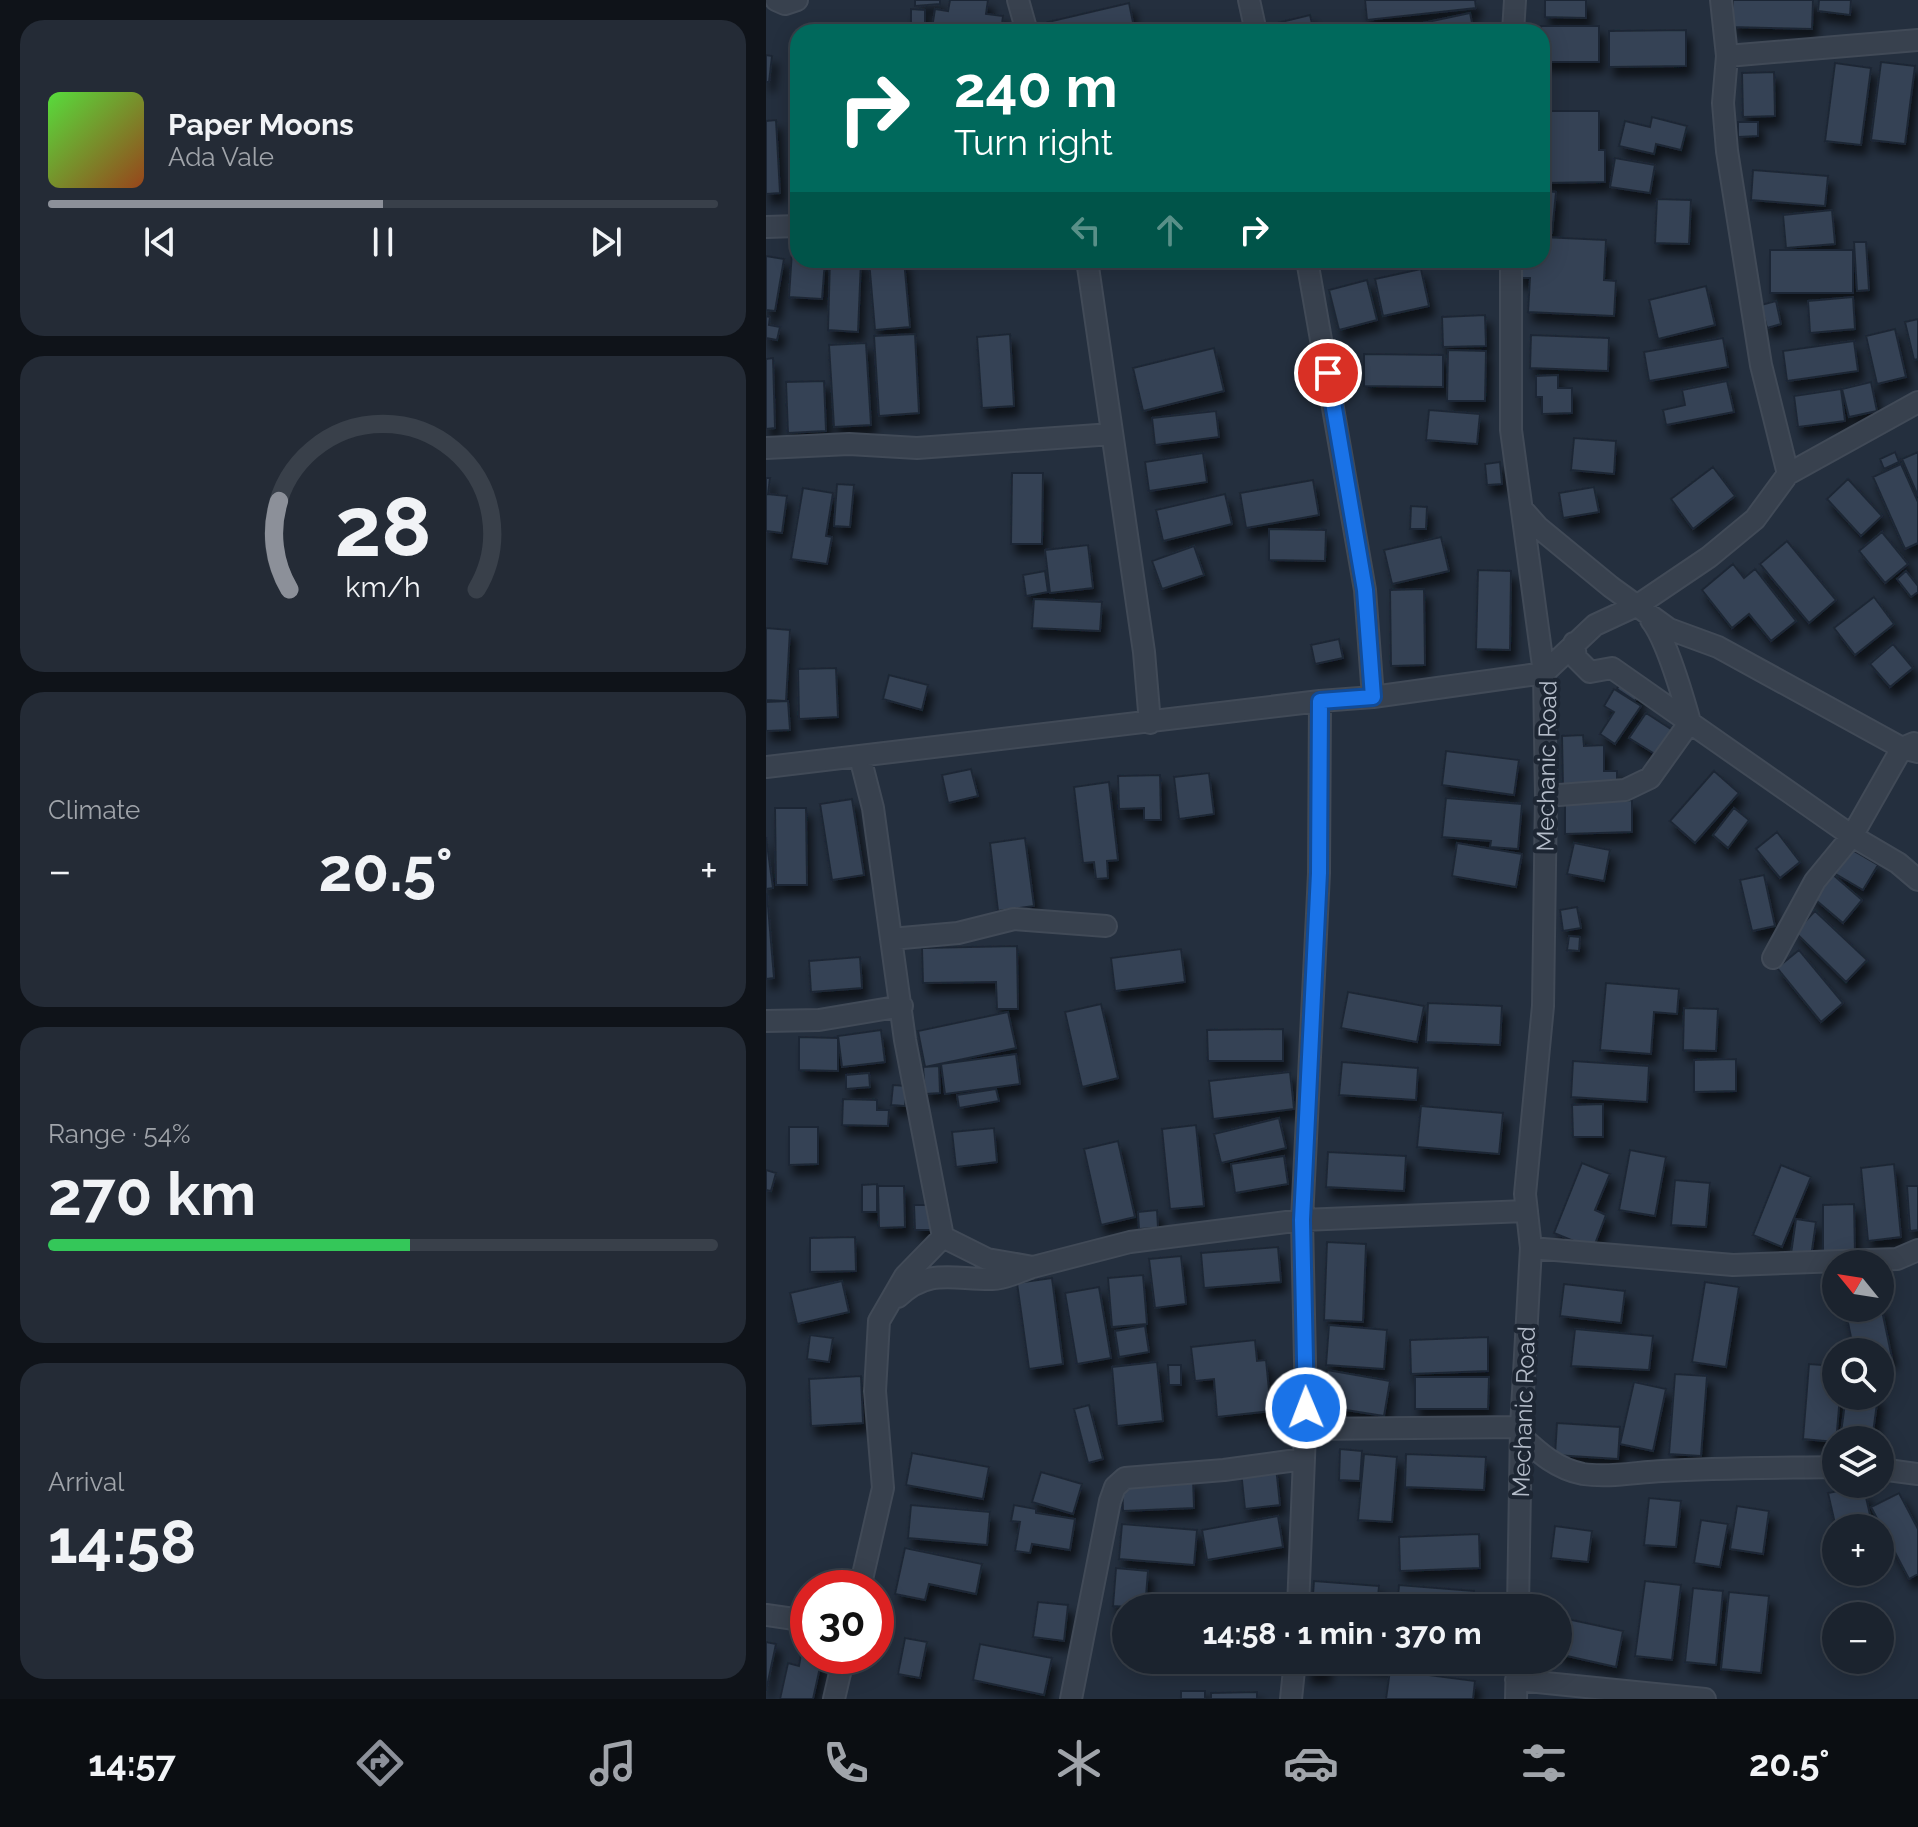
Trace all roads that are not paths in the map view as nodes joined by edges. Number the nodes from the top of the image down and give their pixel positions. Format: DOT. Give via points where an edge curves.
graph roads {
  1 [pos="776,0"];
  2 [pos="797,0"];
  3 [pos="1018,0"];
  4 [pos="1249,0"];
  5 [pos="1515,0"];
  6 [pos="1721,0"];
  7 [pos="1025,24"];
  8 [pos="1254,24"];
  9 [pos="1514,24"];
  10 [pos="1918,40"];
  11 [pos="1727,56"];
  12 [pos="790,226"];
  13 [pos="766,227"];
  14 [pos="1088,268"];
  15 [pos="1308,268"];
  16 [pos="1511,268"];
  17 [pos="1918,402"];
  18 [pos="1112,434"];
  19 [pos="766,448"];
  20 [pos="1788,474"];
  21 [pos="1523,510"];
  22 [pos="1638,605"];
  23 [pos="1574,643"];
  24 [pos="1544,673"];
  25 [pos="1373,697"];
  26 [pos="1320,701"];
  27 [pos="1690,722"];
  28 [pos="1150,723"];
  29 [pos="1913,747"];
  30 [pos="860,757"];
  31 [pos="766,767"];
  32 [pos="1546,796"];
  33 [pos="1852,836"];
  34 [pos="1918,880"];
  35 [pos="1106,926"];
  36 [pos="891,939"];
  37 [pos="1773,958"];
  38 [pos="902,1006"];
  39 [pos="766,1021"];
  40 [pos="1527,1211"];
  41 [pos="1302,1220"];
  42 [pos="943,1237"];
  43 [pos="1531,1248"];
  44 [pos="1918,1250"];
  45 [pos="1033,1267"];
  46 [pos="886,1308"];
  47 [pos="1305,1429"];
  48 [pos="1521,1431"];
  49 [pos="1304,1459"];
  50 [pos="1822,1467"];
  51 [pos="1894,1471"];
  52 [pos="1918,1474"];
  53 [pos="864,1570"];
  54 [pos="1299,1594"];
  55 [pos="1518,1594"];
  56 [pos="766,1615"];
  57 [pos="790,1618"];
  58 [pos="840,1674"];
  59 [pos="1294,1674"];
  60 [pos="1516,1680"];
  61 [pos="834,1699"];
  62 [pos="1071,1699"];
  63 [pos="1291,1699"];
  64 [pos="1705,1699"];
  1 -- 2 [label="street"];
  3 -- 7 [label="street"];
  4 -- 8 [label="street"];
  5 -- 9 [label="street"];
  6 -- 11 [label="street"];
  10 -- 11 [label="street"];
  11 -- 20 [label="street" via="1727,151 1761,365"];
  12 -- 13 [label="street"];
  14 -- 18 [label="street"];
  15 -- 25 [label="street" via="1365,590"];
  16 -- 21 [label="street" via="1511,430"];
  17 -- 20 [label="street"];
  18 -- 19 [label="street" via="917,448"];
  18 -- 28 [label="street"];
  20 -- 22 [label="street, Mechanic Road" via="1755,519"];
  21 -- 22 [label="street"];
  21 -- 24 [label="street"];
  22 -- 23 [label="street, Mechanic Road" via="1595,625"];
  22 -- 27 [label="street" via="1659,630"];
  22 -- 29 [label="street" via="1669,629 1718,647"];
  23 -- 24 [label="street, Mechanic Road"];
  23 -- 27 [label="street" via="1576,658 1590,672 1612,668"];
  24 -- 25 [label="street"];
  24 -- 32 [label="street, Mechanic Road"];
  25 -- 26 [label="street"];
  26 -- 28 [label="street"];
  26 -- 41 [label="street" via="1319,873"];
  27 -- 32 [label="street" via="1650,778 1625,790"];
  27 -- 33 [label="street"];
  28 -- 30 [label="street"];
  29 -- 33 [label="street"];
  30 -- 31 [label="street"];
  30 -- 36 [label="street" via="873,808"];
  32 -- 40 [label="street, Mechanic Road" via="1543,1006"];
  33 -- 34 [label="street"];
  33 -- 37 [label="street" via="1815,881"];
  35 -- 36 [label="street" via="1014,919 958,933"];
  36 -- 38 [label="street"];
  38 -- 39 [label="street" via="819,1020"];
  38 -- 42 [label="street"];
  40 -- 41 [label="street"];
  40 -- 43 [label="street, Mechanic Road"];
  41 -- 45 [label="street" via="1130,1242"];
  41 -- 47 [label="street"];
  42 -- 45 [label="street" via="987,1259"];
  42 -- 46 [label="street" via="905,1276"];
  43 -- 44 [label="street" via="1733,1265 1897,1259"];
  43 -- 48 [label="street, Mechanic Road"];
  45 -- 46 [label="street" via="998,1279 924,1279"];
  46 -- 53 [label="street" via="879,1321 875,1391 883,1488"];
  47 -- 48 [label="street"];
  47 -- 49 [label="street"];
  48 -- 50 [label="street" via="1542,1456 1583,1474"];
  48 -- 55 [label="street, Mechanic Road"];
  49 -- 54 [label="street"];
  49 -- 62 [label="street" via="1125,1478 1115,1487"];
  51 -- 52 [label="street"];
  56 -- 57 [label="street"];
  58 -- 61 [label="street"];
  59 -- 63 [label="street"];
  60 -- 64 [label="street"];
}
